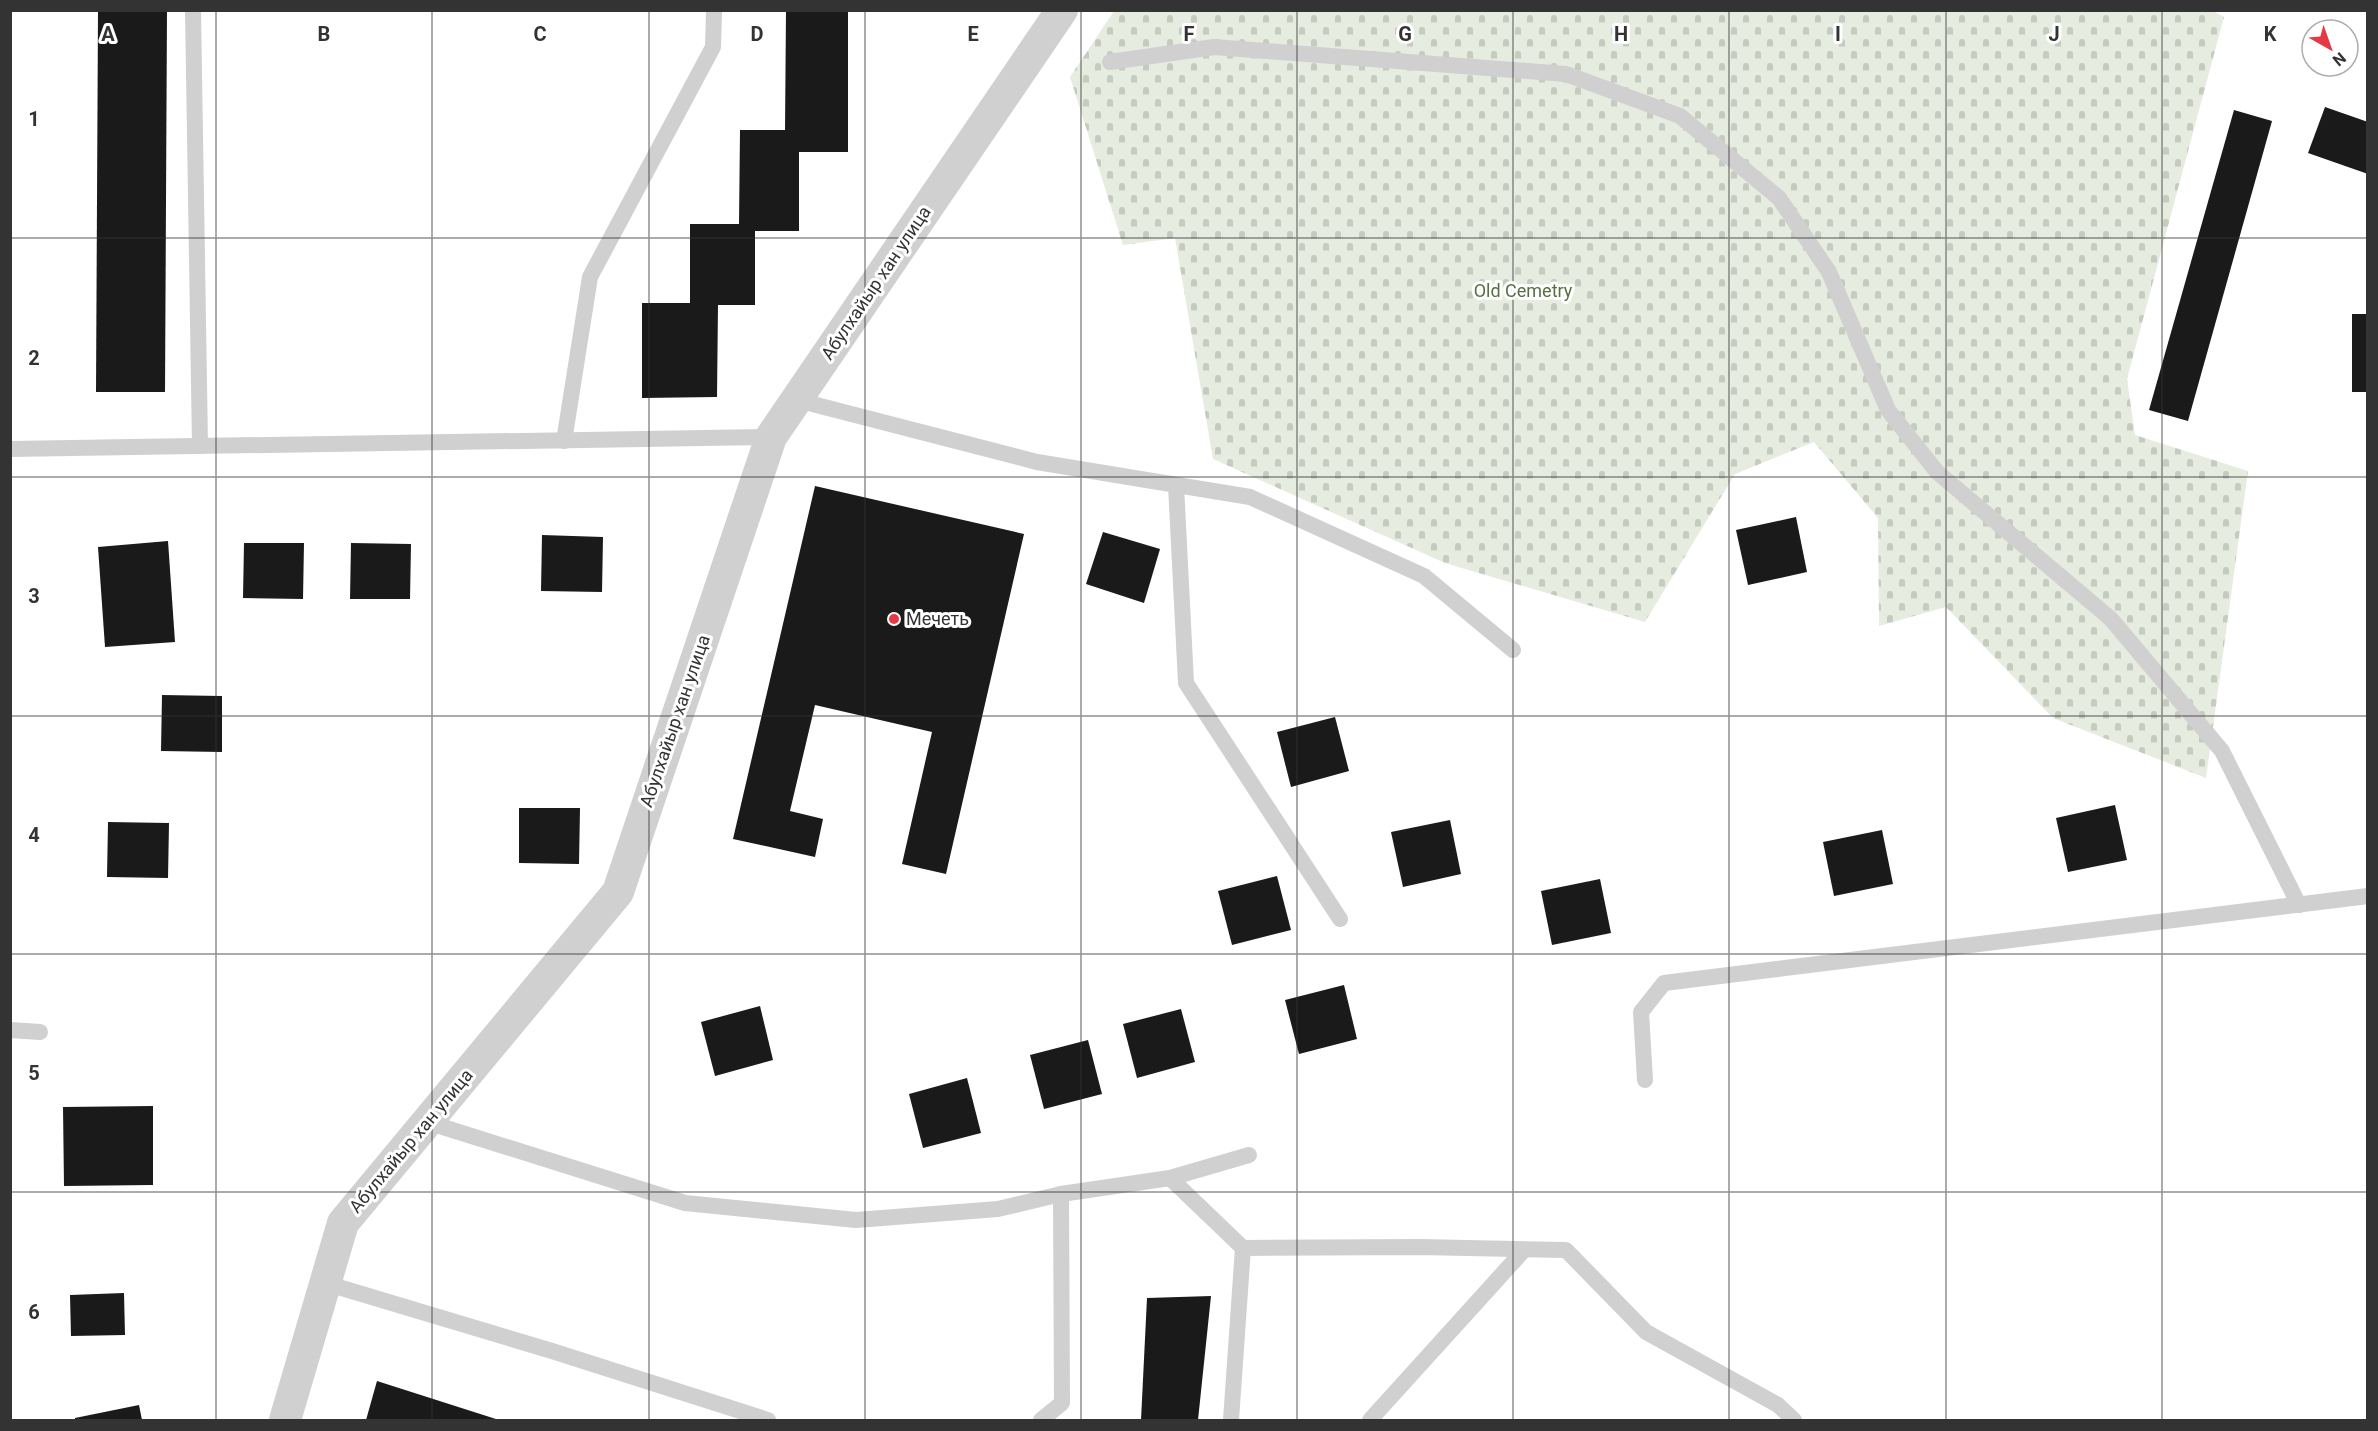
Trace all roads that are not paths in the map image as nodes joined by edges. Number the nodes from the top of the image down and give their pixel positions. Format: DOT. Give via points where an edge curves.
graph roads {
  1 [pos="193,10"];
  2 [pos="714,10"];
  3 [pos="1062,10"];
  4 [pos="1110,62"];
  5 [pos="797,400"];
  6 [pos="771,437"];
  7 [pos="564,441"];
  8 [pos="200,447"];
  9 [pos="10,449"];
  10 [pos="1176,485"];
  11 [pos="1513,650"];
  12 [pos="2367,896"];
  13 [pos="2299,905"];
  14 [pos="1340,919"];
  15 [pos="10,1030"];
  16 [pos="40,1032"];
  17 [pos="1645,1080"];
  18 [pos="427,1122"];
  19 [pos="1250,1155"];
  20 [pos="1170,1178"];
  21 [pos="1061,1194"];
  22 [pos="1243,1248"];
  23 [pos="1524,1250"];
  24 [pos="325,1283"];
  25 [pos="285,1420"];
  26 [pos="768,1420"];
  27 [pos="1041,1420"];
  28 [pos="1231,1420"];
  29 [pos="1370,1420"];
  30 [pos="1794,1420"];
  1 -- 8 [label="lane"];
  2 -- 7 [label="lane" via="713,47 590,277"];
  3 -- 5 [label="street, Абулхайыр хан улица"];
  4 -- 13 [label="lane" via="1214,47 1566,74 1680,116 1779,198 1829,272 1888,410 1937,472 2111,619 2222,751"];
  5 -- 6 [label="street, Абулхайыр хан улица"];
  5 -- 10 [label="lane" via="1037,462"];
  6 -- 7 [label="lane"];
  6 -- 18 [label="street, Абулхайыр хан улица" via="618,892"];
  7 -- 8 [label="lane"];
  8 -- 9 [label="lane"];
  10 -- 11 [label="lane" via="1250,497 1424,576"];
  10 -- 14 [label="lane" via="1186,683"];
  12 -- 13 [label="lane"];
  13 -- 17 [label="lane" via="1664,983 1641,1012"];
  15 -- 16 [label="lane"];
  18 -- 21 [label="lane" via="685,1203 856,1220 998,1209"];
  18 -- 24 [label="street, Абулхайыр хан улица" via="343,1223"];
  19 -- 20 [label="lane"];
  20 -- 21 [label="lane"];
  20 -- 22 [label="lane"];
  21 -- 27 [label="lane" via="1062,1403"];
  22 -- 23 [label="lane"];
  22 -- 28 [label="lane"];
  23 -- 29 [label="lane"];
  23 -- 30 [label="lane" via="1566,1250 1646,1332 1778,1405"];
  24 -- 25 [label="street, Абулхайыр хан улица"];
  24 -- 26 [label="lane"];
}
